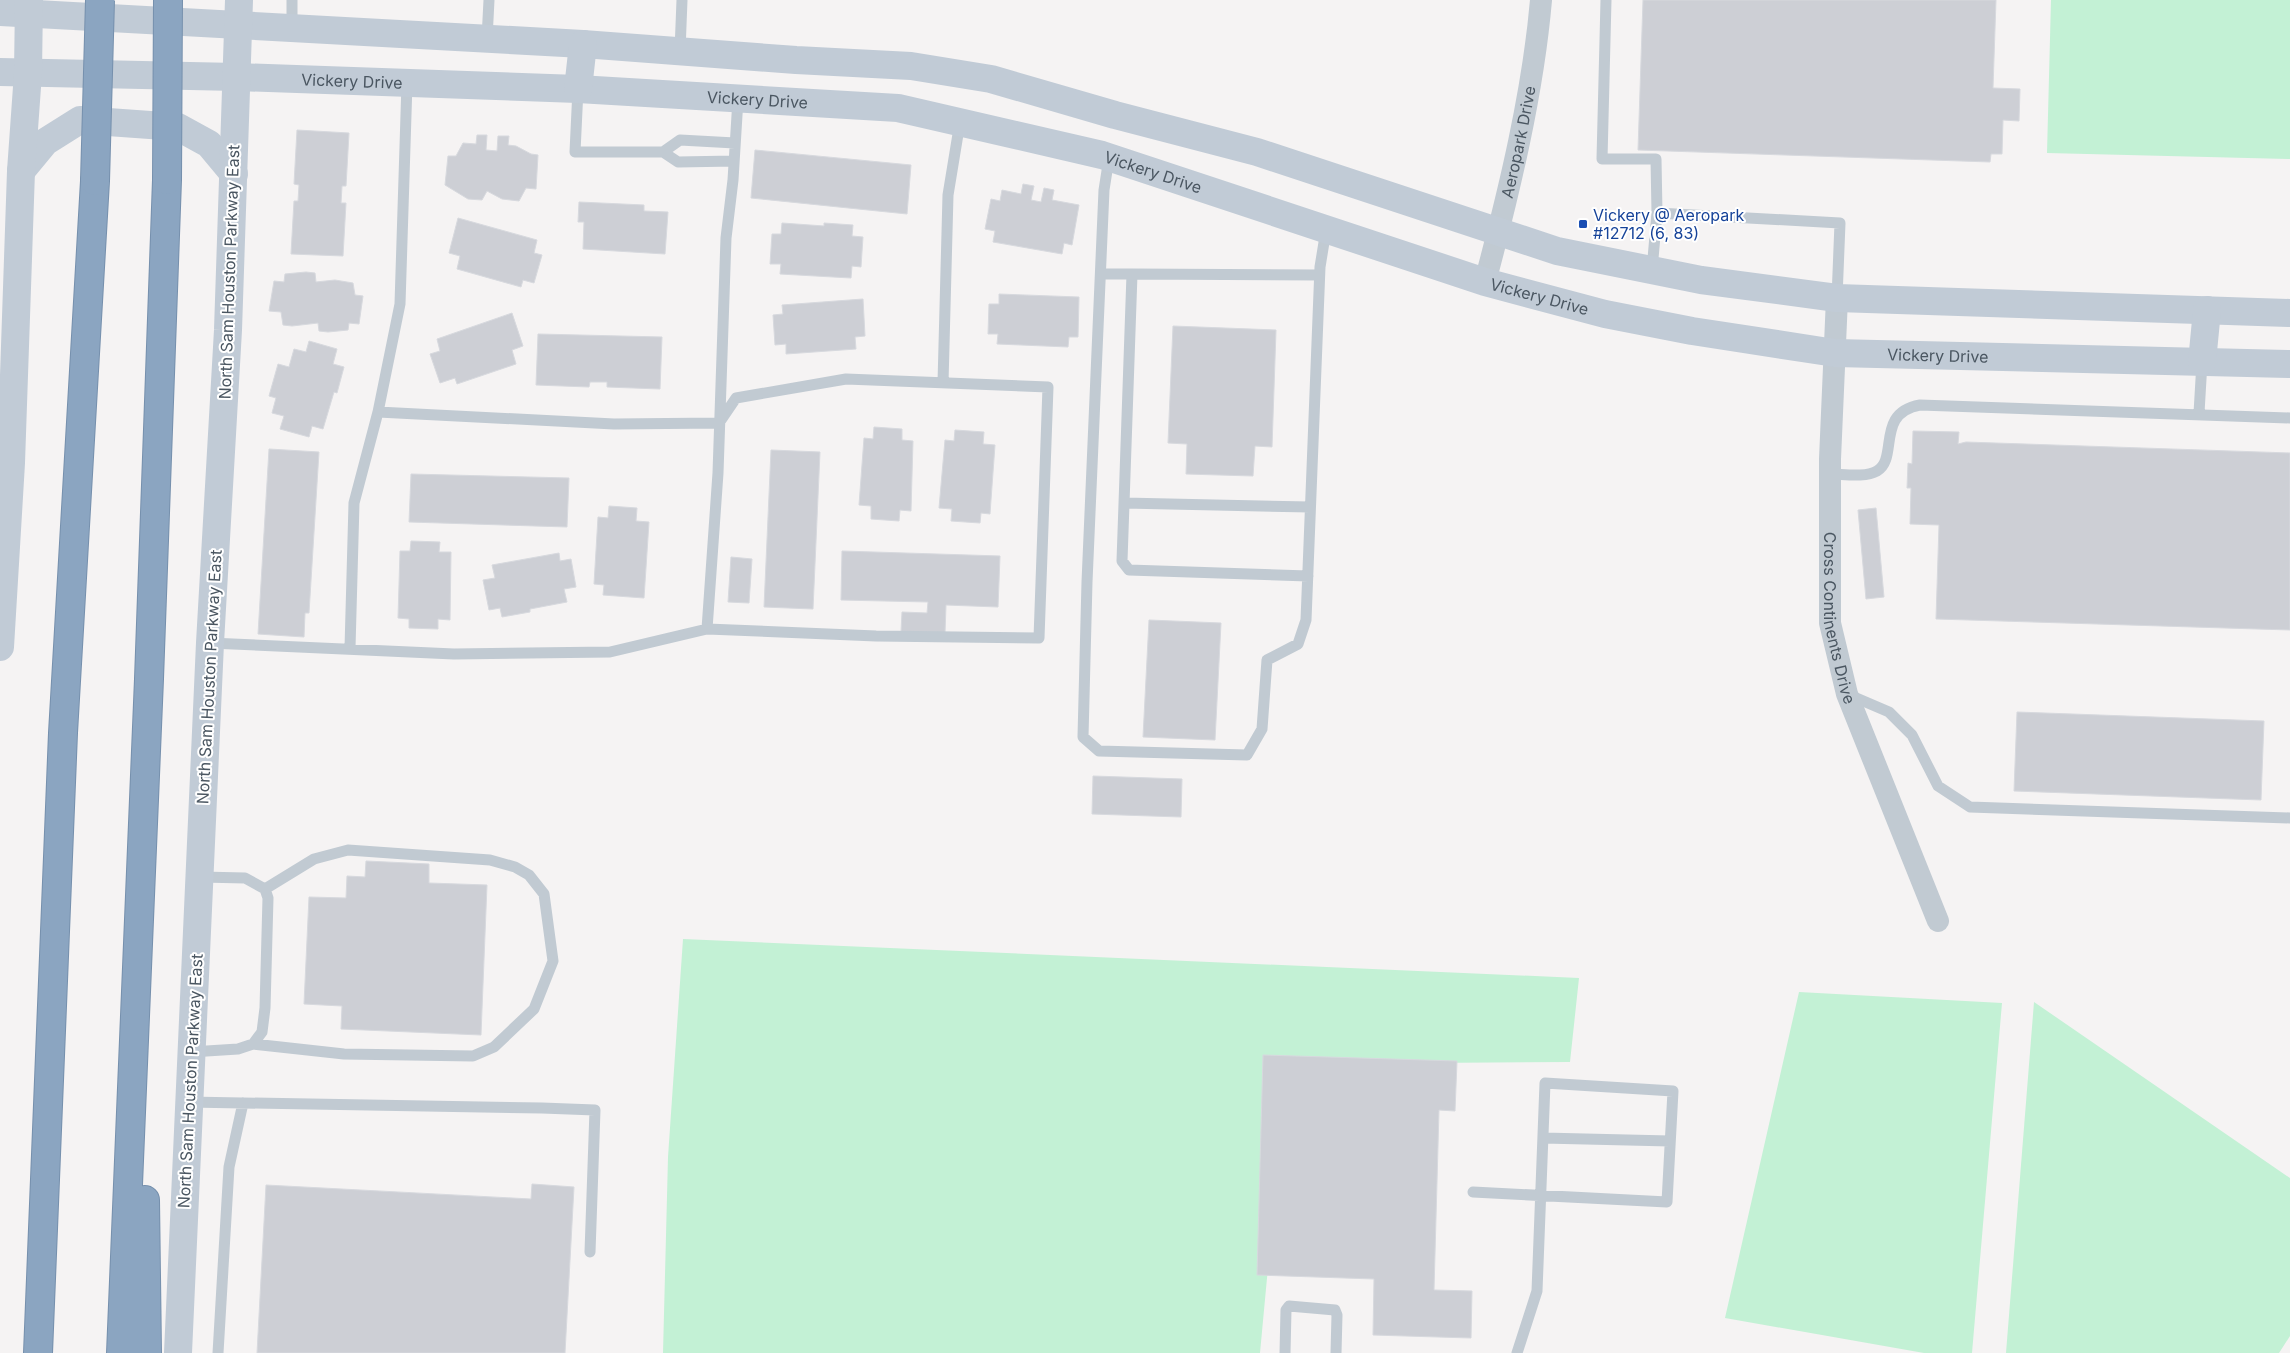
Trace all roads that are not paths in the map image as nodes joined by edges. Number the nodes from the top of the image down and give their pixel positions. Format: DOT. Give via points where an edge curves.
graph roads {
  1 [pos="100,0"];
  2 [pos="168,0"];
  3 [pos="292,0"];
  4 [pos="489,0"];
  5 [pos="682,0"];
  6 [pos="1541,0"];
  7 [pos="1606,0"];
  8 [pos="28,7"];
  9 [pos="0,12"];
  10 [pos="238,13"];
  11 [pos="292,29"];
  12 [pos="487,39"];
  13 [pos="583,44"];
  14 [pos="680,52"];
  15 [pos="0,72"];
  16 [pos="28,73"];
  17 [pos="237,77"];
  18 [pos="407,83"];
  19 [pos="578,89"];
  20 [pos="738,97"];
  21 [pos="1115,116"];
  22 [pos="960,122"];
  23 [pos="735,144"];
  24 [pos="663,152"];
  25 [pos="1106,156"];
  26 [pos="734,161"];
  27 [pos="21,171"];
  28 [pos="234,174"];
  29 [pos="1657,214"];
  30 [pos="1326,230"];
  31 [pos="1498,232"];
  32 [pos="1652,270"];
  33 [pos="1100,274"];
  34 [pos="1132,274"];
  35 [pos="1320,275"];
  36 [pos="1485,282"];
  37 [pos="1836,298"];
  38 [pos="2207,310"];
  39 [pos="2290,313"];
  40 [pos="1835,353"];
  41 [pos="2202,362"];
  42 [pos="2290,364"];
  43 [pos="943,383"];
  44 [pos="378,412"];
  45 [pos="2198,413"];
  46 [pos="2290,418"];
  47 [pos="719,423"];
  48 [pos="1830,474"];
  49 [pos="1124,503"];
  50 [pos="1310,507"];
  51 [pos="1308,576"];
  52 [pos="706,629"];
  53 [pos="210,643"];
  54 [pos="0,647"];
  55 [pos="350,648"];
  56 [pos="150,680"];
  57 [pos="1847,694"];
  58 [pos="2290,818"];
  59 [pos="201,876"];
  60 [pos="265,889"];
  61 [pos="1938,921"];
  62 [pos="253,1044"];
  63 [pos="191,1052"];
  64 [pos="188,1102"];
  65 [pos="243,1103"];
  66 [pos="1544,1138"];
  67 [pos="1670,1141"];
  68 [pos="1473,1192"];
  69 [pos="1541,1197"];
  70 [pos="590,1252"];
  71 [pos="38,1353"];
  72 [pos="121,1353"];
  73 [pos="147,1353"];
  74 [pos="178,1353"];
  75 [pos="218,1353"];
  76 [pos="1285,1353"];
  77 [pos="1336,1353"];
  78 [pos="1517,1353"];
  1 -- 71 [label="highway, bridge" via="95,181 63,733"];
  2 -- 56 [label="highway, bridge" via="167,180"];
  3 -- 11 [label="lane"];
  4 -- 12 [label="lane"];
  5 -- 14 [label="lane"];
  6 -- 31 [label="street, Aeropark Drive" via="1536,50"];
  7 -- 29 [label="lane" via="1602,159 1656,159"];
  8 -- 9 [label="main road"];
  8 -- 10 [label="main road"];
  8 -- 16 [label="main road"];
  10 -- 11 [label="main road"];
  10 -- 17 [label="main road, North Sam Houston Parkway East"];
  11 -- 12 [label="main road"];
  12 -- 13 [label="main road"];
  13 -- 14 [label="main road"];
  13 -- 19 [label="main road"];
  14 -- 21 [label="main road" via="911,66 992,79"];
  15 -- 16 [label="main road, Vickery Drive"];
  16 -- 17 [label="main road, Vickery Drive"];
  16 -- 27 [label="main road"];
  17 -- 18 [label="main road, Vickery Drive"];
  17 -- 28 [label="main road, North Sam Houston Parkway East"];
  18 -- 19 [label="main road, Vickery Drive"];
  18 -- 44 [label="lane" via="400,304"];
  19 -- 20 [label="main road, Vickery Drive"];
  19 -- 24 [label="lane" via="574,152"];
  20 -- 22 [label="main road, Vickery Drive" via="898,108"];
  20 -- 23 [label="lane"];
  21 -- 25 [label="main road"];
  21 -- 31 [label="main road" via="1257,152"];
  22 -- 25 [label="main road, Vickery Drive"];
  22 -- 43 [label="lane" via="948,195"];
  23 -- 24 [label="lane" via="680,140"];
  23 -- 26 [label="lane"];
  24 -- 26 [label="lane" via="678,162"];
  25 -- 30 [label="main road, Vickery Drive"];
  25 -- 33 [label="lane"];
  26 -- 47 [label="lane" via="726,238"];
  27 -- 28 [label="main road" via="45,142 80,120 178,127 209,144"];
  27 -- 54 [label="main road" via="14,259 11,463"];
  28 -- 53 [label="main road, North Sam Houston Parkway East"];
  29 -- 32 [label="lane"];
  29 -- 37 [label="lane" via="1840,223"];
  30 -- 35 [label="lane"];
  30 -- 36 [label="main road, Vickery Drive"];
  31 -- 32 [label="main road" via="1557,251"];
  31 -- 36 [label="street, Aeropark Drive"];
  32 -- 37 [label="main road" via="1701,280"];
  33 -- 34 [label="lane"];
  33 -- 51 [label="lane" via="1083,737 1098,751 1247,755 1262,729 1267,660 1298,644 1306,620"];
  34 -- 35 [label="lane"];
  34 -- 49 [label="lane"];
  35 -- 50 [label="lane"];
  36 -- 40 [label="main road, Vickery Drive" via="1606,314"];
  37 -- 38 [label="main road"];
  37 -- 40 [label="street, Cross Continents Drive"];
  38 -- 39 [label="main road"];
  38 -- 41 [label="main road"];
  40 -- 41 [label="main road, Vickery Drive"];
  40 -- 48 [label="street, Cross Continents Drive"];
  41 -- 42 [label="main road, Vickery Drive"];
  41 -- 45 [label="lane"];
  43 -- 47 [label="lane" via="846,379 736,398"];
  43 -- 52 [label="lane" via="1048,387 1039,638"];
  44 -- 47 [label="lane" via="614,424"];
  44 -- 55 [label="lane" via="354,503"];
  45 -- 46 [label="lane"];
  45 -- 48 [label="lane" via="1920,405 1899,413 1882,468 1863,474"];
  47 -- 52 [label="lane" via="715,532"];
  48 -- 57 [label="street, Cross Continents Drive" via="1830,623"];
  49 -- 50 [label="lane"];
  49 -- 51 [label="lane" via="1122,561 1130,570"];
  50 -- 51 [label="lane"];
  52 -- 55 [label="lane" via="610,652 454,654"];
  53 -- 55 [label="lane"];
  53 -- 59 [label="main road, North Sam Houston Parkway East"];
  56 -- 72 [label="highway"];
  56 -- 73 [label="highway" via="144,1007"];
  57 -- 58 [label="lane" via="1889,712 1912,735 1938,786 1970,808"];
  57 -- 61 [label="street, Cross Continents Drive"];
  59 -- 60 [label="lane" via="245,878"];
  59 -- 63 [label="main road, North Sam Houston Parkway East"];
  60 -- 62 [label="lane" via="268,898 265,1008 262,1032"];
  60 -- 62 [label="lane" via="314,859 348,850 490,860 515,866 529,874 544,894 553,961 534,1009 494,1047 474,1056 344,1054"];
  62 -- 63 [label="lane" via="238,1049"];
  63 -- 64 [label="main road, North Sam Houston Parkway East"];
  64 -- 65 [label="lane"];
  64 -- 74 [label="main road, North Sam Houston Parkway East"];
  65 -- 70 [label="lane" via="595,1110"];
  65 -- 75 [label="lane" via="229,1167"];
  66 -- 67 [label="lane"];
  66 -- 67 [label="lane" via="1545,1083 1674,1091"];
  66 -- 69 [label="lane"];
  67 -- 69 [label="lane" via="1667,1202"];
  68 -- 69 [label="lane"];
  69 -- 78 [label="lane" via="1537,1291"];
  76 -- 77 [label="lane" via="1286,1310 1290,1306 1335,1310"];
}
